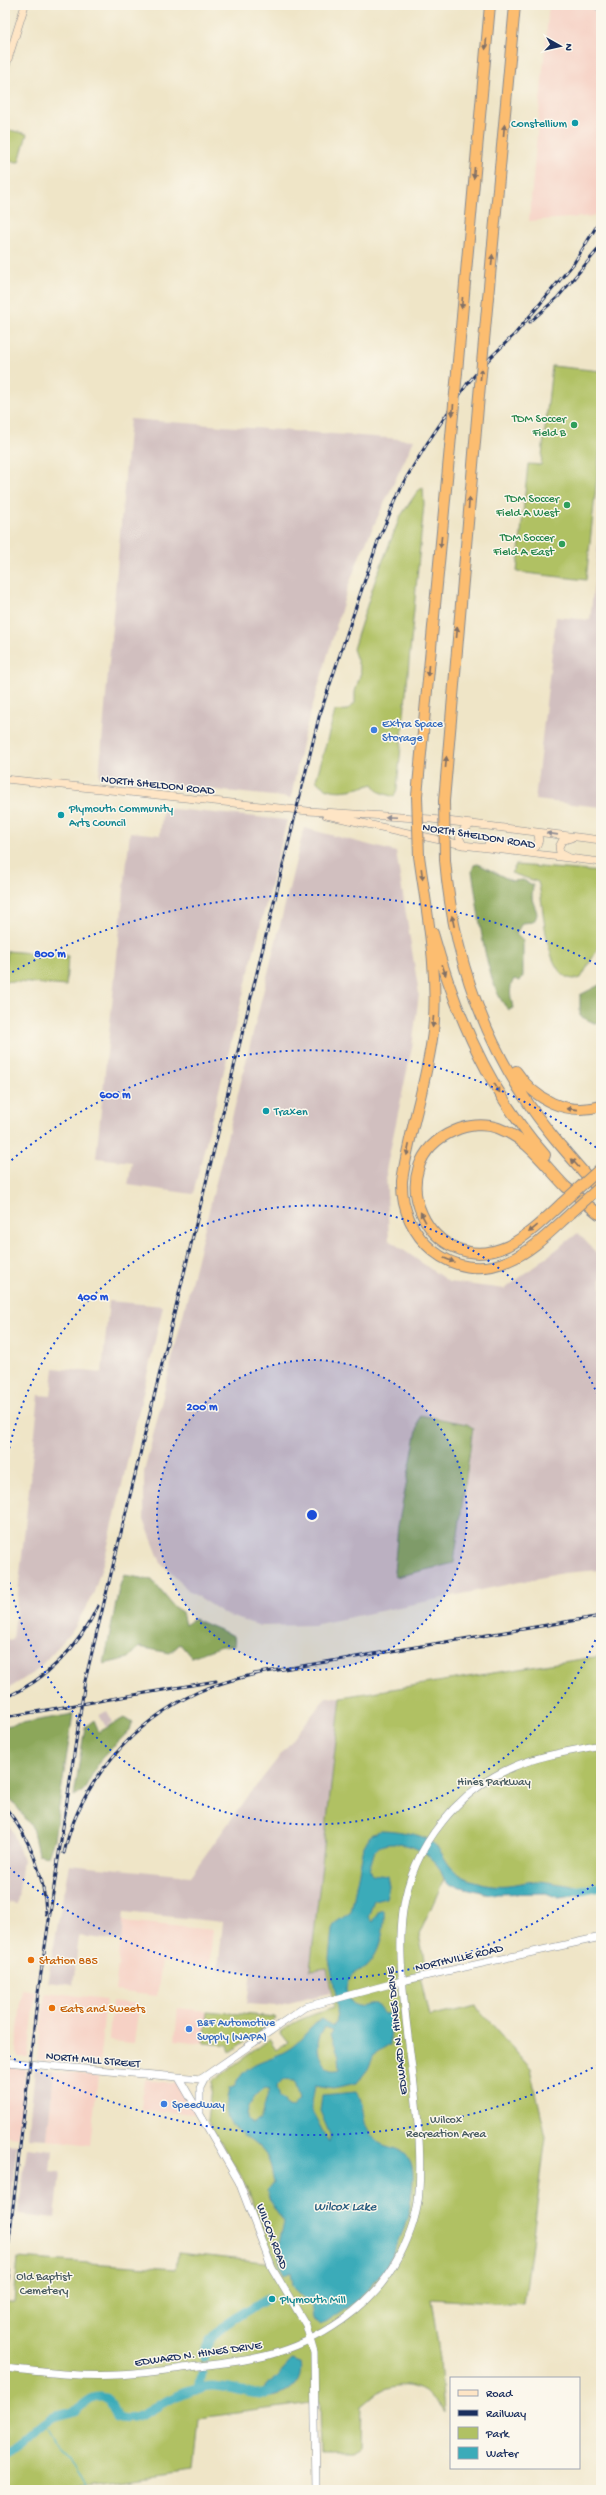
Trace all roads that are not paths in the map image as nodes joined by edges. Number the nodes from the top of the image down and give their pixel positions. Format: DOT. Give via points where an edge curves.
graph roads {
  1 [pos="25,5"];
  2 [pos="490,5"];
  3 [pos="515,5"];
  4 [pos="5,69"];
  5 [pos="5,779"];
  6 [pos="308,810"];
  7 [pos="472,824"];
  8 [pos="537,832"];
  9 [pos="575,838"];
  10 [pos="601,840"];
  11 [pos="463,845"];
  12 [pos="478,847"];
  13 [pos="574,860"];
  14 [pos="601,862"];
  15 [pos="424,891"];
  16 [pos="486,1024"];
  17 [pos="601,1106"];
  18 [pos="601,1168"];
  19 [pos="601,1186"];
  20 [pos="601,1192"];
  21 [pos="600,1216"];
  22 [pos="601,1745"];
  23 [pos="601,1937"];
  24 [pos="402,1981"];
  25 [pos="5,2062"];
  26 [pos="179,2078"];
  27 [pos="205,2078"];
  28 [pos="200,2114"];
  29 [pos="311,2338"];
  30 [pos="5,2368"];
  31 [pos="316,2490"];
  1 -- 4 [label="main road"];
  2 -- 15 [label="highway, one-way, bridge" via="417,796 419,856"];
  16 -- 3 [label="highway, one-way, bridge" via="457,939 445,860 444,801"];
  5 -- 6 [label="main road, NORTH SHELDON ROAD"];
  7 -- 6 [label="main road, NORTH SHELDON ROAD, one-way"];
  6 -- 11 [label="main road, NORTH SHELDON ROAD"];
  7 -- 8 [label="main road, NORTH SHELDON ROAD"];
  7 -- 11 [label="main road" via="460,832 459,837"];
  9 -- 8 [label="main road, NORTH SHELDON ROAD, one-way"];
  8 -- 12 [label="main road" via="536,847 489,844"];
  9 -- 10 [label="main road, NORTH SHELDON ROAD"];
  9 -- 13 [label="main road" via="562,841 559,847 560,853"];
  11 -- 12 [label="main road, NORTH SHELDON ROAD"];
  12 -- 13 [label="main road, NORTH SHELDON ROAD"];
  13 -- 14 [label="main road, NORTH SHELDON ROAD"];
  15 -- 19 [label="highway, one-way, bridge" via="434,983 434,1014 430,1050 402,1181 403,1201 408,1218 420,1239 433,1251 454,1262 482,1267 498,1265 519,1256 538,1243"];
  15 -- 21 [label="highway, one-way" via="438,952 456,1003 497,1089 542,1152"];
  17 -- 16 [label="highway, one-way" via="571,1109 553,1104 536,1095 520,1077"];
  20 -- 16 [label="highway, one-way" via="530,1106 503,1061"];
  18 -- 21 [label="highway, one-way, bridge" via="562,1203 521,1238 508,1246 489,1252 468,1251 449,1245 428,1227 419,1209 416,1182 422,1162 438,1140 462,1128 491,1126 506,1131 525,1143 566,1186"];
  22 -- 24 [label="street, EDWARD N. HINES DRIVE" via="540,1758 496,1775 458,1804 430,1839 408,1885 401,1915 399,1942"];
  23 -- 24 [label="street, NORTHVILLE ROAD"];
  24 -- 27 [label="street, NORTHVILLE ROAD" via="305,2006"];
  24 -- 29 [label="street, EDWARD N. HINES DRIVE" via="418,2136 419,2192 416,2211 401,2253 380,2286 354,2311"];
  25 -- 26 [label="street, NORTH MILL STREET"];
  26 -- 27 [label="street"];
  26 -- 28 [label="street, WILCOX ROAD"];
  27 -- 28 [label="street, WILCOX ROAD" via="200,2088"];
  28 -- 29 [label="street, WILCOX ROAD" via="239,2182 272,2268"];
  29 -- 30 [label="street, EDWARD N. HINES DRIVE" via="298,2345 254,2358 133,2374 94,2375"];
  29 -- 31 [label="street, WILCOX ROAD" via="314,2353"];
}
